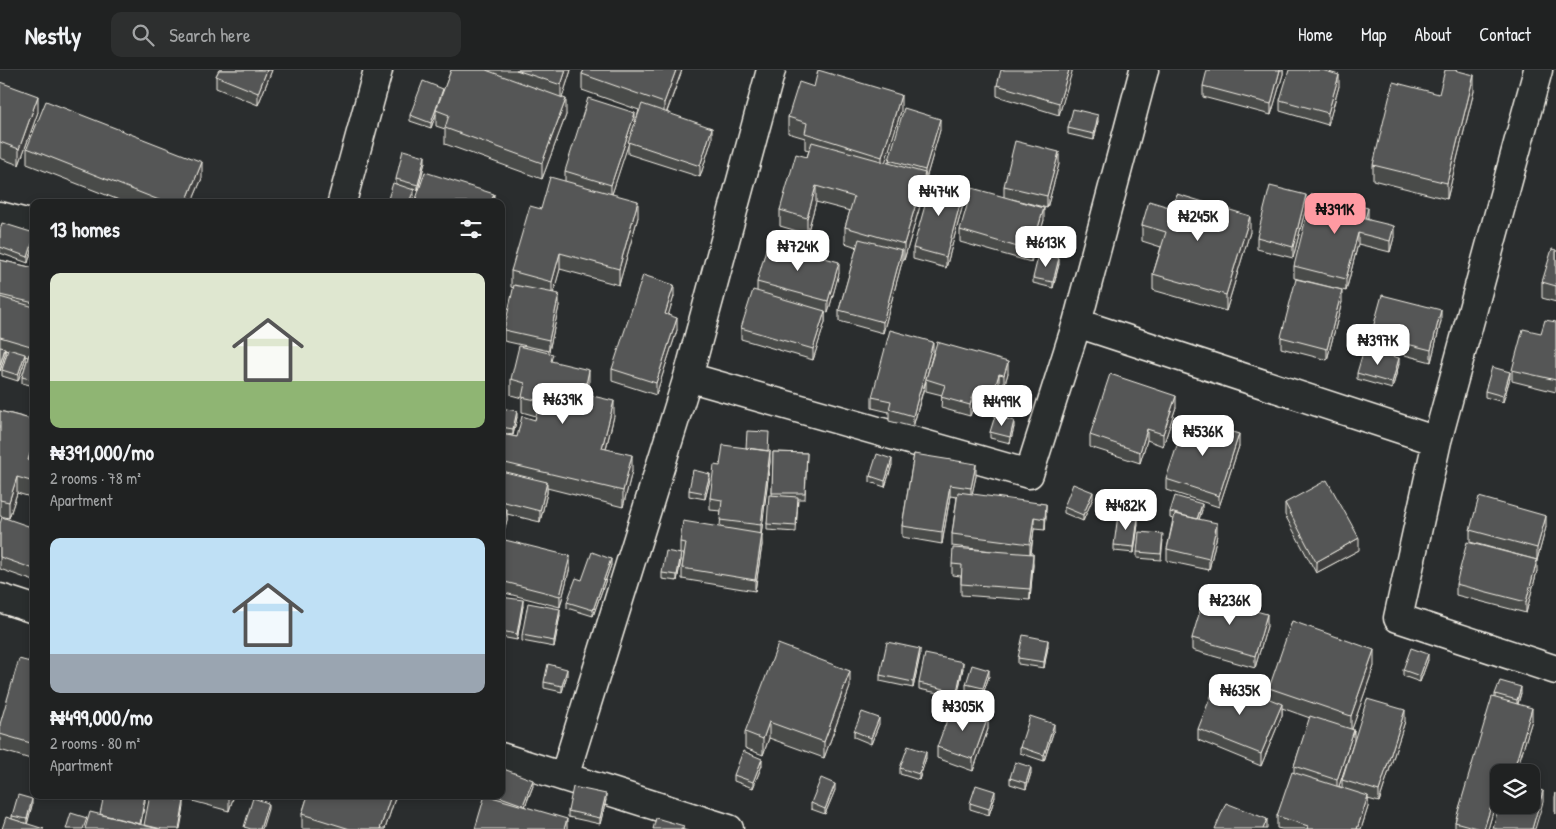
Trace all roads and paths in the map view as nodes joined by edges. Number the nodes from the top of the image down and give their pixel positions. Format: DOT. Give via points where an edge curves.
graph roads {
  1 [pos="378,70"];
  2 [pos="771,70"];
  3 [pos="1144,70"];
  4 [pos="1538,70"];
  5 [pos="343,199"];
  6 [pos="0,216"];
  7 [pos="30,223"];
  8 [pos="1078,323"];
  9 [pos="688,377"];
  10 [pos="1437,441"];
  11 [pos="0,598"];
  12 [pos="30,607"];
  13 [pos="1556,670"];
  14 [pos="505,758"];
  15 [pos="564,777"];
  16 [pos="729,829"];
  1 -- 5 [label="street"];
  2 -- 9 [label="street"];
  3 -- 8 [label="street"];
  4 -- 10 [label="street"];
  6 -- 7 [label="street"];
  8 -- 9 [label="street" via="1029,474"];
  8 -- 10 [label="street"];
  9 -- 15 [label="street"];
  10 -- 13 [label="street" via="1398,618"];
  11 -- 12 [label="street"];
  14 -- 15 [label="street"];
  15 -- 16 [label="street"];
}
